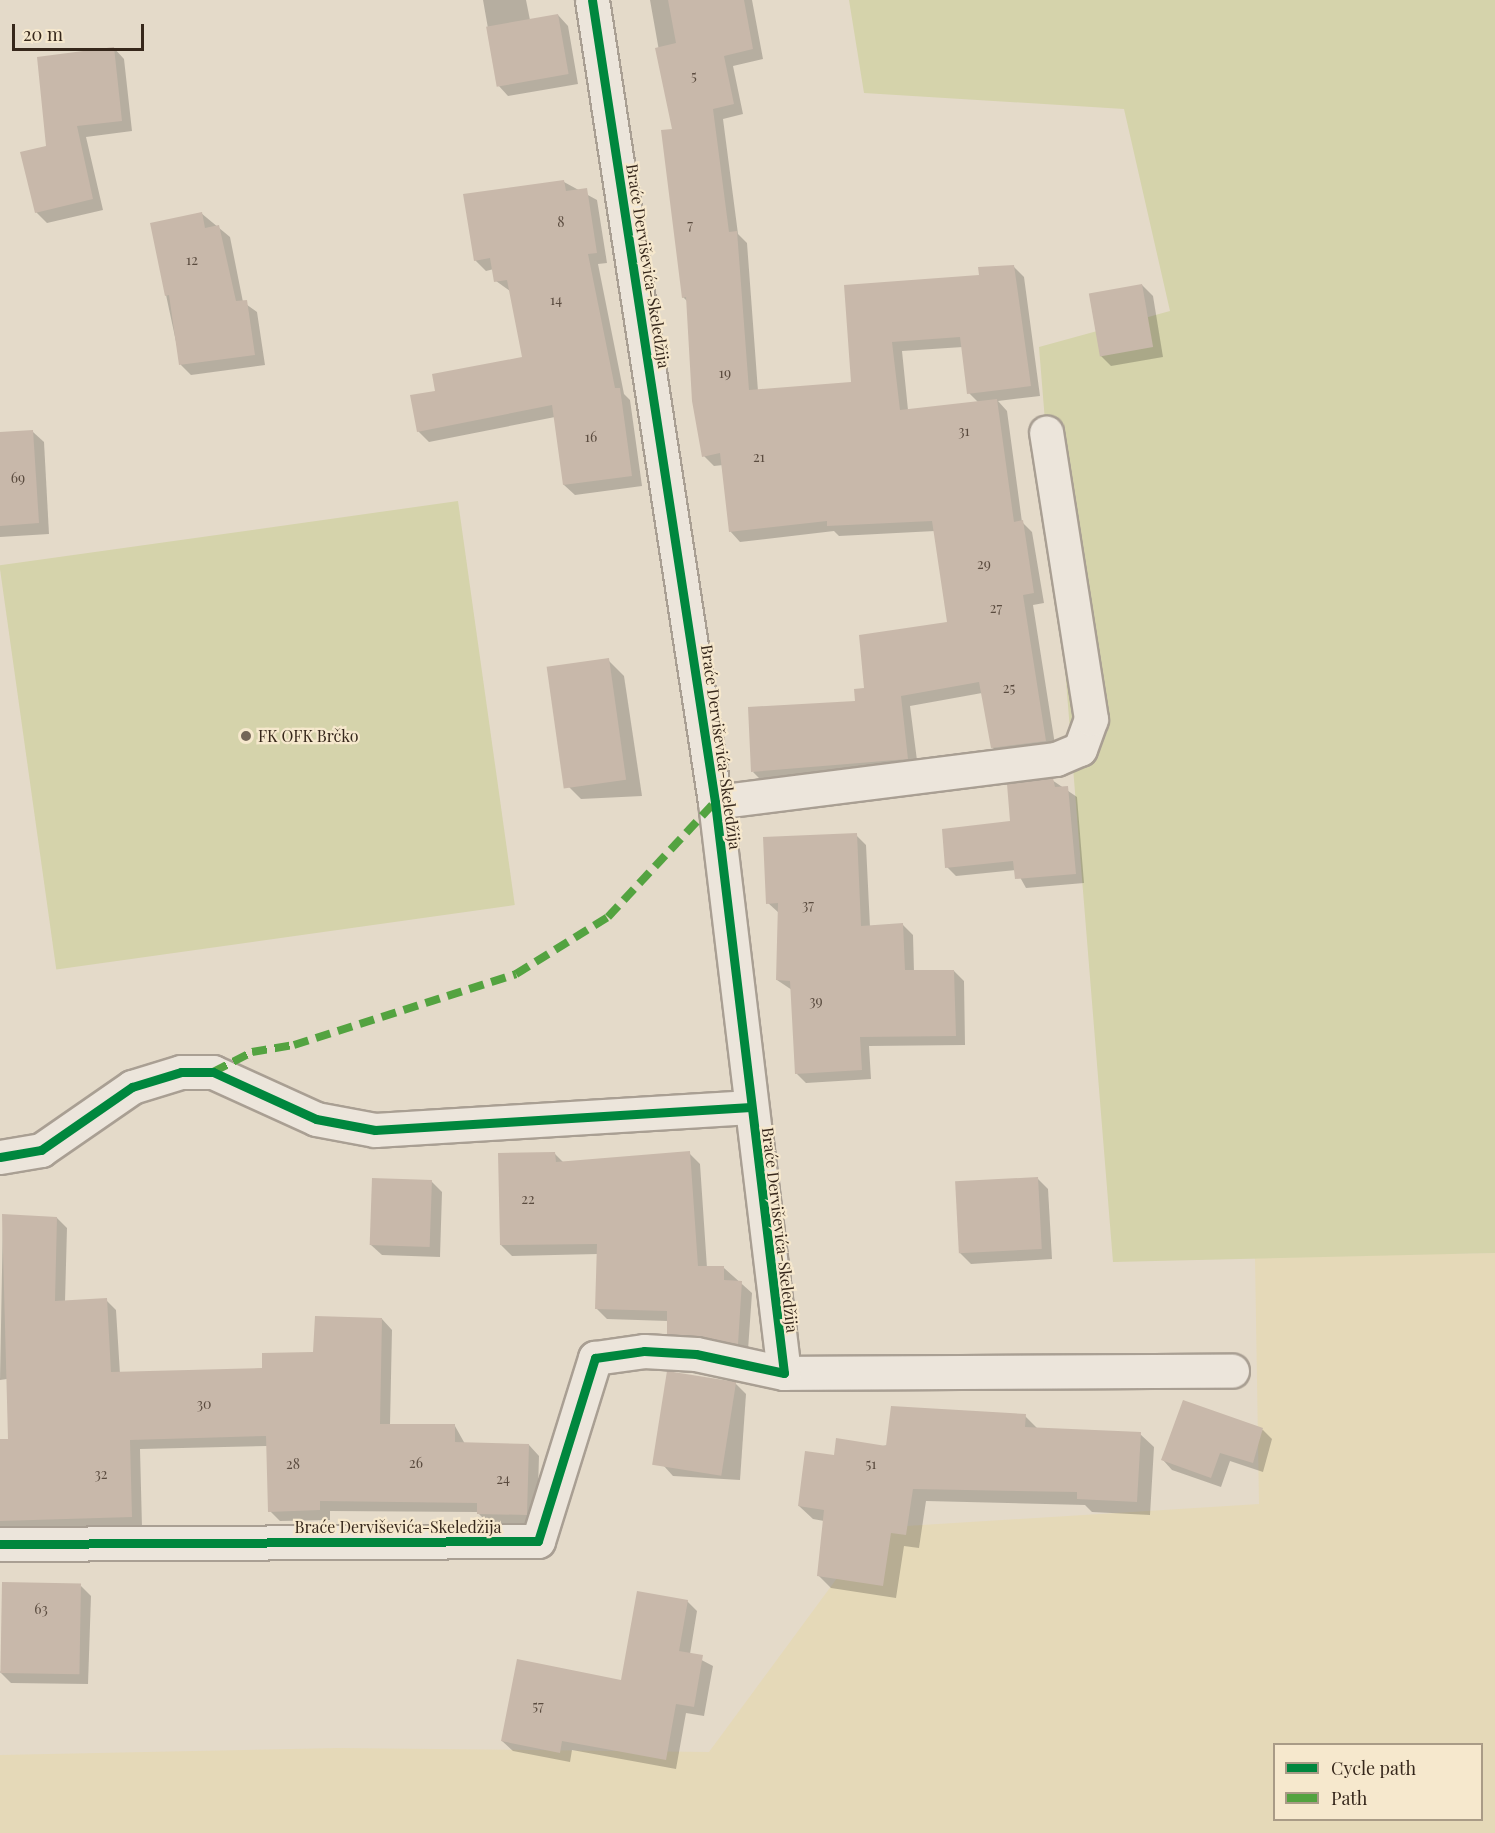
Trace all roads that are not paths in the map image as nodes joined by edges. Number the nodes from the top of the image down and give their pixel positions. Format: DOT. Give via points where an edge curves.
graph roads {
  1 [pos="592,0"];
  2 [pos="1046,433"];
  3 [pos="715,802"];
  4 [pos="750,1107"];
  5 [pos="0,1156"];
  6 [pos="1232,1371"];
  7 [pos="784,1373"];
  8 [pos="0,1544"];
  1 -- 3 [label="street, Braće Derviševića-Skeledžija"];
  2 -- 3 [label="street, Braće Derviševića-Skeledžija" via="1091,719 1080,749 1056,759"];
  3 -- 4 [label="street, Braće Derviševića-Skeledžija"];
  4 -- 5 [label="street" via="375,1130 316,1119 213,1072 181,1072 132,1087 41,1150"];
  4 -- 7 [label="street, Braće Derviševića-Skeledžija"];
  6 -- 7 [label="street"];
  7 -- 8 [label="street, Braće Derviševića-Skeledžija" via="696,1354 644,1351 595,1358 538,1541"];
}
